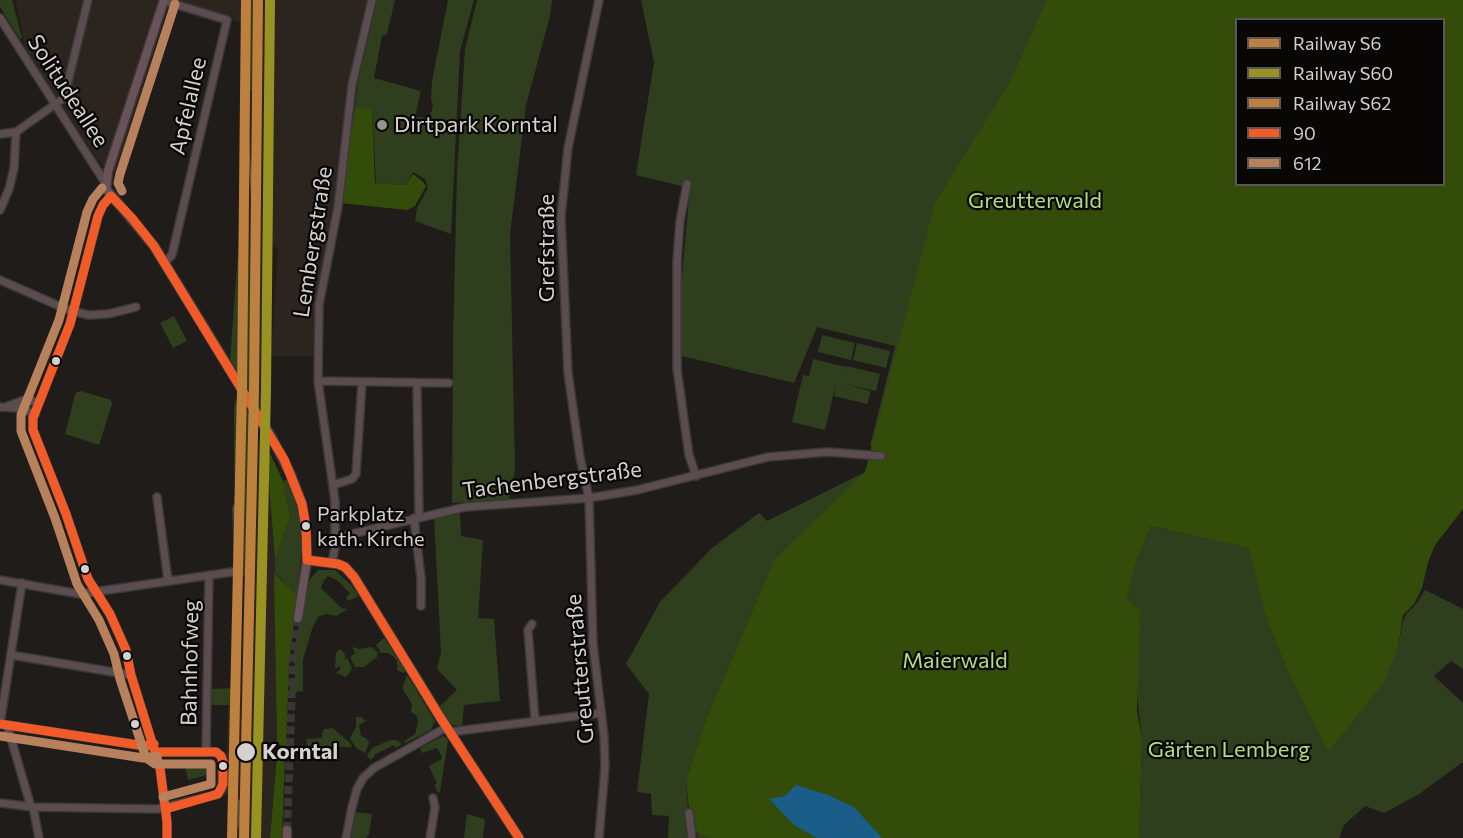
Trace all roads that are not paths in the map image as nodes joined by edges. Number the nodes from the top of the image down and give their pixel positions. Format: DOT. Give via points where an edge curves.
graph roads {
  1 [pos="88,0"];
  2 [pos="372,0"];
  3 [pos="599,0"];
  4 [pos="162,1"];
  5 [pos="0,18"];
  6 [pos="57,106"];
  7 [pos="16,132"];
  8 [pos="0,134"];
  9 [pos="106,184"];
  10 [pos="687,184"];
  11 [pos="111,196"];
  12 [pos="0,210"];
  13 [pos="165,262"];
  14 [pos="0,280"];
  15 [pos="136,307"];
  16 [pos="74,312"];
  17 [pos="318,381"];
  18 [pos="362,382"];
  19 [pos="417,383"];
  20 [pos="449,383"];
  21 [pos="39,402"];
  22 [pos="4,407"];
  23 [pos="35,414"];
  24 [pos="881,456"];
  25 [pos="696,476"];
  26 [pos="333,485"];
  27 [pos="157,497"];
  28 [pos="589,498"];
  29 [pos="237,508"];
  30 [pos="417,517"];
  31 [pos="335,538"];
  32 [pos="307,560"];
  33 [pos="332,562"];
  34 [pos="210,575"];
  35 [pos="0,580"];
  36 [pos="168,581"];
  37 [pos="22,583"];
  38 [pos="94,590"];
  39 [pos="421,606"];
  40 [pos="298,618"];
  41 [pos="532,624"];
  42 [pos="11,655"];
  43 [pos="131,675"];
  44 [pos="601,712"];
  45 [pos="535,720"];
  46 [pos="2,724"];
  47 [pos="448,730"];
  48 [pos="155,748"];
  49 [pos="206,752"];
  50 [pos="432,798"];
  51 [pos="0,803"];
  52 [pos="32,807"];
  53 [pos="166,808"];
  54 [pos="689,813"];
  55 [pos="39,838"];
  56 [pos="167,838"];
  57 [pos="346,838"];
  58 [pos="430,838"];
  59 [pos="519,838"];
  60 [pos="599,838"];
  61 [pos="692,838"];
  1 -- 6 [label="street" via="66,95"];
  2 -- 17 [label="street, Lembergstraße" via="352,85 339,205 319,305"];
  3 -- 28 [label="street, Grefstraße" via="568,148 561,217 568,373"];
  4 -- 9 [label="main road"];
  4 -- 13 [label="street, Apfelallee" via="227,20 172,255"];
  5 -- 6 [label="street, Solitudeallee"];
  6 -- 7 [label="street"];
  6 -- 9 [label="street, Solitudeallee"];
  7 -- 8 [label="street"];
  7 -- 12 [label="street" via="14,168"];
  9 -- 11 [label="main road"];
  10 -- 25 [label="street" via="677,261 677,369 689,455"];
  11 -- 13 [label="main road"];
  11 -- 16 [label="street" via="98,216"];
  13 -- 32 [label="main road" via="284,459 302,504"];
  14 -- 16 [label="street"];
  15 -- 16 [label="street" via="98,316"];
  16 -- 21 [label="street"];
  17 -- 18 [label="street"];
  17 -- 26 [label="street, Lembergstraße"];
  18 -- 19 [label="street"];
  18 -- 26 [label="street" via="356,474"];
  19 -- 20 [label="street"];
  19 -- 30 [label="street"];
  21 -- 22 [label="street" via="24,400"];
  21 -- 23 [label="street"];
  22 -- 23 [label="street"];
  23 -- 38 [label="street" via="34,435"];
  24 -- 25 [label="street, Tachenbergstraße" via="826,452 768,457"];
  25 -- 28 [label="street, Tachenbergstraße"];
  26 -- 31 [label="street, Lembergstraße"];
  27 -- 36 [label="street"];
  28 -- 30 [label="street, Tachenbergstraße" via="465,507"];
  28 -- 44 [label="street, Greutterstraße" via="592,644"];
  29 -- 34 [label="street" via="239,571"];
  30 -- 31 [label="street, Tachenbergstraße"];
  30 -- 39 [label="street"];
  31 -- 33 [label="street, Lembergstraße"];
  32 -- 33 [label="main road"];
  32 -- 40 [label="main road"];
  33 -- 47 [label="main road" via="345,567 354,577"];
  34 -- 36 [label="street"];
  34 -- 49 [label="street, Bahnhofweg"];
  35 -- 37 [label="street"];
  36 -- 38 [label="street"];
  37 -- 38 [label="street" via="80,594"];
  37 -- 42 [label="street"];
  38 -- 43 [label="street" via="118,630"];
  41 -- 45 [label="street" via="528,630"];
  42 -- 43 [label="street"];
  42 -- 46 [label="street"];
  43 -- 48 [label="street"];
  44 -- 45 [label="street"];
  44 -- 60 [label="street, Greutterstraße" via="605,767"];
  45 -- 47 [label="street"];
  46 -- 48 [label="street"];
  46 -- 52 [label="street"];
  47 -- 57 [label="street" via="374,768 363,778"];
  47 -- 59 [label="main road"];
  48 -- 49 [label="street"];
  48 -- 53 [label="street"];
  49 -- 53 [label="street" via="221,756 222,789 218,794"];
  50 -- 58 [label="street" via="435,807"];
  51 -- 52 [label="street"];
  52 -- 53 [label="street"];
  52 -- 55 [label="street"];
  53 -- 56 [label="street"];
  54 -- 61 [label="street"];
}
